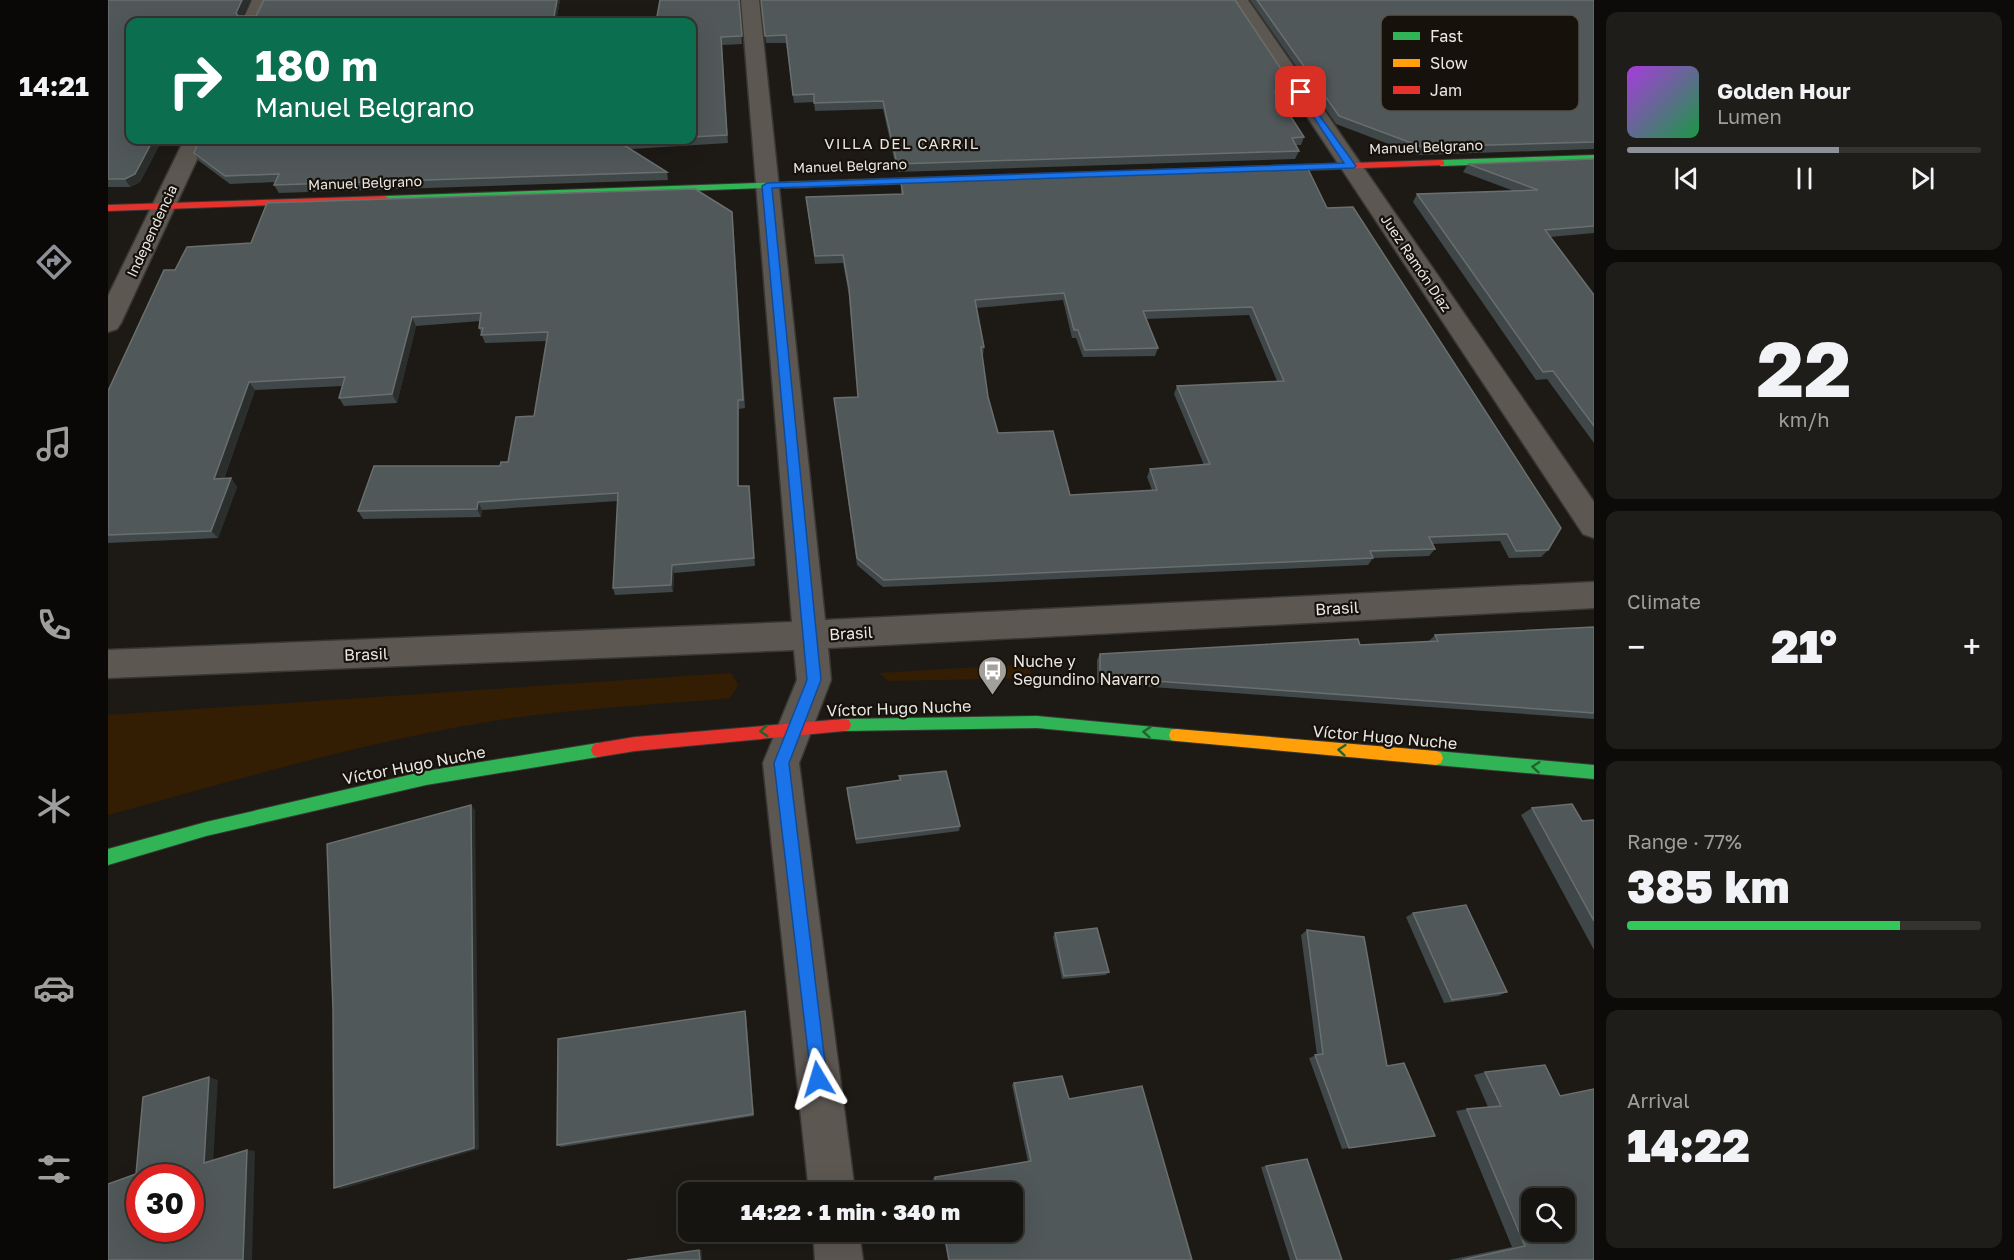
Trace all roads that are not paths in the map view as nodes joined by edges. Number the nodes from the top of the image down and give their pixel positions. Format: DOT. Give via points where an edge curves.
graph roads {
  1 [pos="261,0"];
  2 [pos="750,0"];
  3 [pos="1239,0"];
  4 [pos="253,18"];
  5 [pos="193,144"];
  6 [pos="1594,158"];
  7 [pos="1351,166"];
  8 [pos="767,186"];
  9 [pos="163,206"];
  10 [pos="108,208"];
  11 [pos="108,323"];
  12 [pos="1594,525"];
  13 [pos="1594,595"];
  14 [pos="810,635"];
  15 [pos="108,664"];
  16 [pos="795,729"];
  17 [pos="1594,772"];
  18 [pos="108,857"];
  19 [pos="831,1182"];
  20 [pos="837,1242"];
  21 [pos="839,1260"];
  1 -- 4 [label="street"];
  2 -- 8 [label="street"];
  3 -- 7 [label="street, Juez Ramón Díaz"];
  5 -- 9 [label="street, Independencia"];
  6 -- 7 [label="street, Manuel Belgrano"];
  7 -- 8 [label="street, Manuel Belgrano"];
  7 -- 12 [label="street, Juez Ramón Díaz"];
  8 -- 9 [label="street, Manuel Belgrano"];
  8 -- 14 [label="street"];
  9 -- 10 [label="street, Manuel Belgrano"];
  9 -- 11 [label="street, Independencia"];
  13 -- 14 [label="street, Brasil"];
  14 -- 15 [label="street, Brasil"];
  14 -- 16 [label="street" via="814,680"];
  17 -- 16 [label="street, Víctor Hugo Nuche, one-way" via="1037,722 919,722"];
  16 -- 18 [label="street, Víctor Hugo Nuche, one-way" via="635,744 426,778 228,823"];
  16 -- 19 [label="street" via="782,763"];
  20 -- 21 [label="street"];
}
